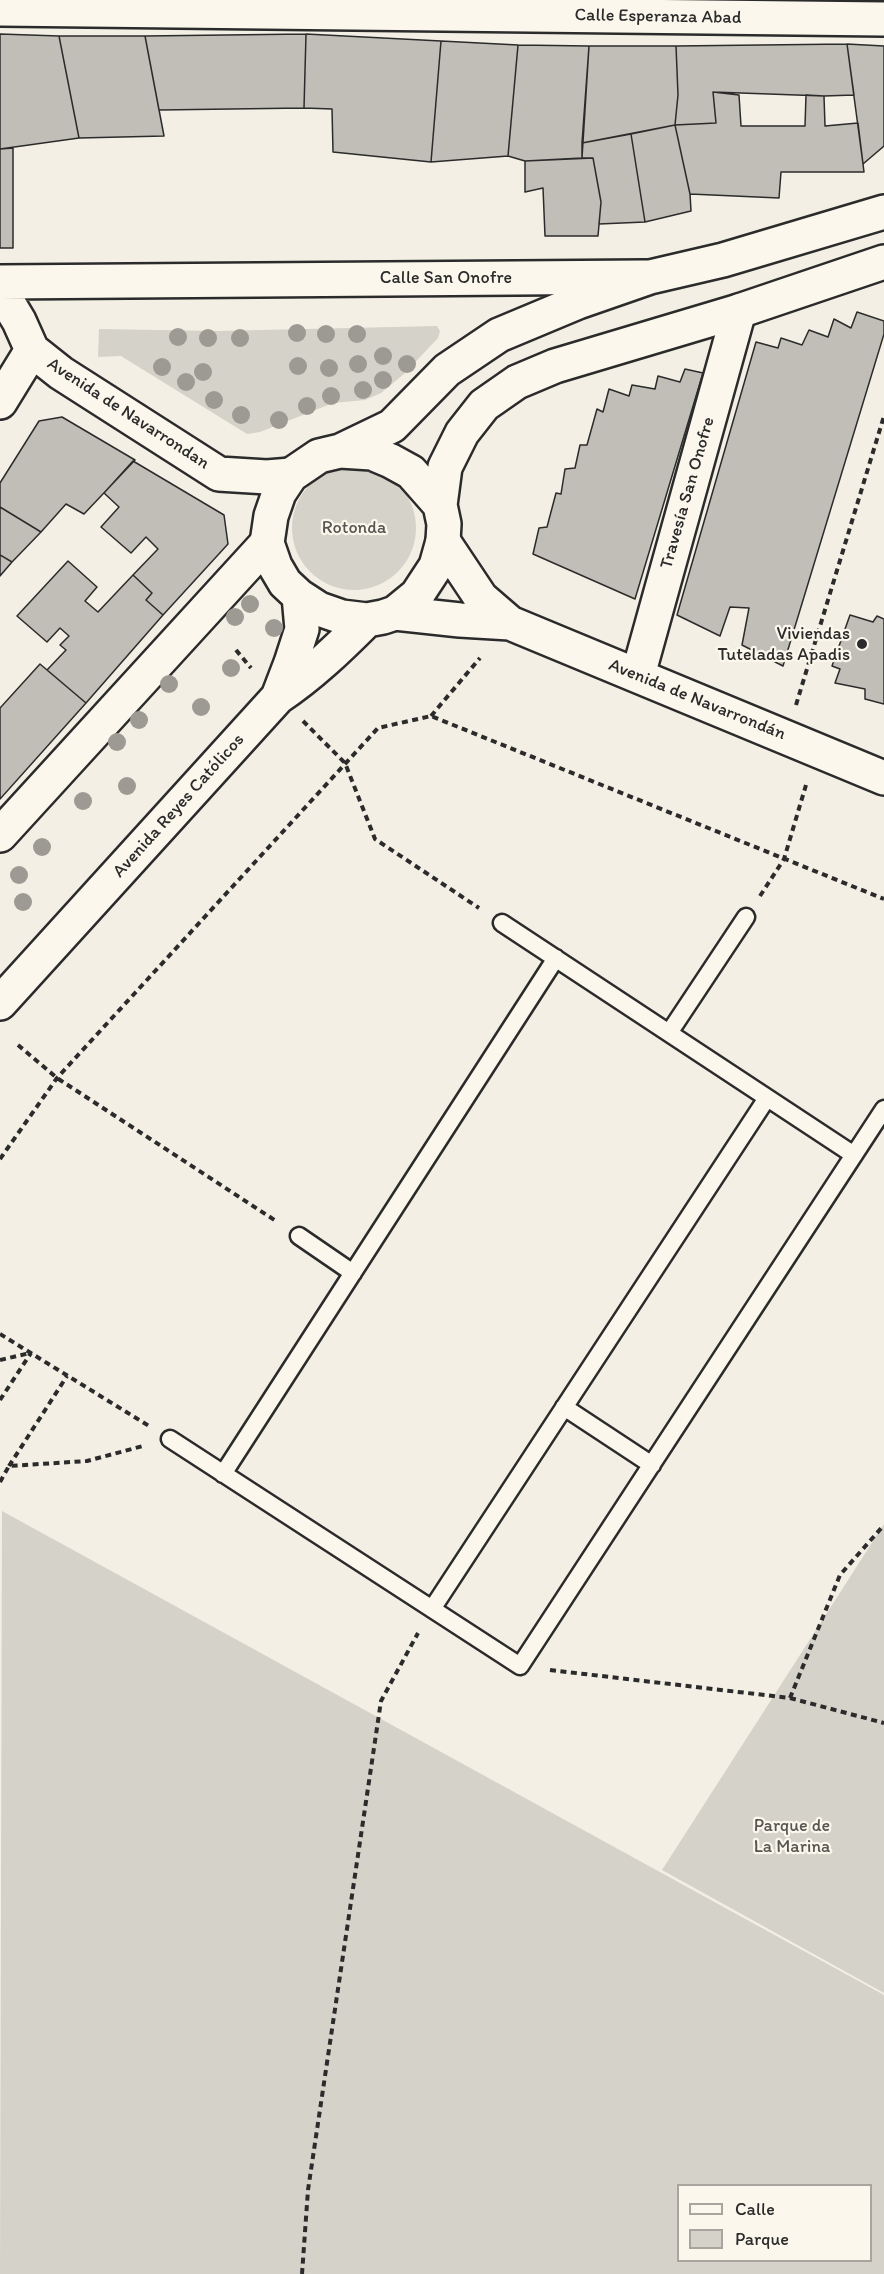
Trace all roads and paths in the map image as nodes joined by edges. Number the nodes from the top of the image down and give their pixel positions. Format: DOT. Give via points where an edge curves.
graph roads {
  1 [pos="122,5"];
  2 [pos="0,9"];
  3 [pos="884,19"];
  4 [pos="884,212"];
  5 [pos="884,262"];
  6 [pos="650,277"];
  7 [pos="0,282"];
  8 [pos="0,294"];
  9 [pos="739,311"];
  10 [pos="32,350"];
  11 [pos="0,402"];
  12 [pos="884,416"];
  13 [pos="340,451"];
  14 [pos="291,475"];
  15 [pos="440,505"];
  16 [pos="443,541"];
  17 [pos="267,543"];
  18 [pos="299,596"];
  19 [pos="381,616"];
  20 [pos="510,623"];
  21 [pos="236,650"];
  22 [pos="638,675"];
  23 [pos="278,697"];
  24 [pos="431,716"];
  25 [pos="787,737"];
  26 [pos="817,750"];
  27 [pos="345,763"];
  28 [pos="884,777"];
  29 [pos="0,835"];
  30 [pos="784,859"];
  31 [pos="762,894"];
  32 [pos="884,899"];
  33 [pos="746,917"];
  34 [pos="502,923"];
  35 [pos="556,958"];
  36 [pos="0,1003"];
  37 [pos="669,1033"];
  38 [pos="18,1046"];
  39 [pos="57,1078"];
  40 [pos="767,1098"];
  41 [pos="884,1109"];
  42 [pos="854,1155"];
  43 [pos="0,1159"];
  44 [pos="273,1220"];
  45 [pos="299,1236"];
  46 [pos="353,1273"];
  47 [pos="0,1334"];
  48 [pos="31,1353"];
  49 [pos="0,1360"];
  50 [pos="67,1376"];
  51 [pos="0,1400"];
  52 [pos="564,1407"];
  53 [pos="170,1439"];
  54 [pos="652,1465"];
  55 [pos="9,1466"];
  56 [pos="223,1474"];
  57 [pos="0,1482"];
  58 [pos="884,1526"];
  59 [pos="432,1609"];
  60 [pos="520,1666"];
  61 [pos="790,1698"];
  62 [pos="884,1723"];
  63 [pos="302,2274"];
  1 -- 2 [label="street, Calle Esperanza Abad"];
  1 -- 3 [label="street, Calle Esperanza Abad"];
  4 -- 6 [label="street, Calle San Onofre" via="723,260"];
  5 -- 9 [label="street"];
  6 -- 7 [label="street, Calle San Onofre"];
  6 -- 13 [label="street" via="499,335 447,370 392,426"];
  8 -- 10 [label="street, Avenida de Navarrondan" via="19,321"];
  9 -- 15 [label="street" via="555,366 517,382 484,405 462,433 446,466"];
  9 -- 22 [label="street, Travesía San Onofre"];
  10 -- 11 [label="street"];
  10 -- 14 [label="street, Avenida de Navarrondan" via="61,373 219,474"];
  12 -- 25 [label="path"];
  13 -- 14 [label="street" via="319,456"];
  13 -- 15 [label="street" via="372,453 391,461 411,472"];
  14 -- 17 [label="street" via="279,493"];
  15 -- 16 [label="street"];
  16 -- 19 [label="street" via="436,566 417,595"];
  16 -- 20 [label="street, Avenida de Navarrondán" via="481,598"];
  17 -- 18 [label="street" via="285,583"];
  17 -- 29 [label="street"];
  18 -- 19 [label="street" via="342,617"];
  18 -- 23 [label="street" via="302,629"];
  19 -- 20 [label="street, Avenida de Navarrondán"];
  19 -- 23 [label="street, Avenida Reyes Católicos"];
  20 -- 22 [label="street, Avenida de Navarrondán"];
  20 -- 24 [label="path"];
  21 -- 23 [label="path"];
  22 -- 25 [label="street, Avenida de Navarrondán"];
  23 -- 27 [label="path"];
  23 -- 36 [label="street, Avenida Reyes Católicos"];
  24 -- 27 [label="path" via="378,728"];
  24 -- 30 [label="path"];
  25 -- 26 [label="street, Avenida de Navarrondán"];
  26 -- 28 [label="street, Avenida de Navarrondán"];
  26 -- 30 [label="path"];
  27 -- 34 [label="path" via="375,839"];
  27 -- 39 [label="path"];
  30 -- 31 [label="path"];
  30 -- 32 [label="path"];
  33 -- 37 [label="lane"];
  34 -- 35 [label="lane"];
  35 -- 37 [label="lane"];
  35 -- 46 [label="lane"];
  37 -- 40 [label="lane"];
  38 -- 39 [label="path"];
  39 -- 43 [label="path"];
  39 -- 44 [label="path"];
  40 -- 42 [label="lane"];
  40 -- 52 [label="lane"];
  41 -- 42 [label="lane"];
  42 -- 54 [label="lane"];
  45 -- 46 [label="lane"];
  46 -- 56 [label="lane"];
  47 -- 48 [label="path"];
  48 -- 49 [label="path"];
  48 -- 50 [label="path"];
  48 -- 51 [label="path"];
  50 -- 53 [label="path"];
  50 -- 55 [label="path"];
  52 -- 54 [label="lane"];
  52 -- 59 [label="lane"];
  53 -- 55 [label="path" via="87,1461"];
  53 -- 56 [label="lane"];
  54 -- 60 [label="lane"];
  55 -- 57 [label="path"];
  56 -- 59 [label="lane"];
  58 -- 61 [label="path" via="840,1575"];
  59 -- 60 [label="lane"];
  59 -- 63 [label="path" via="381,1701 308,2190"];
  60 -- 61 [label="path"];
  61 -- 62 [label="path"];
}
